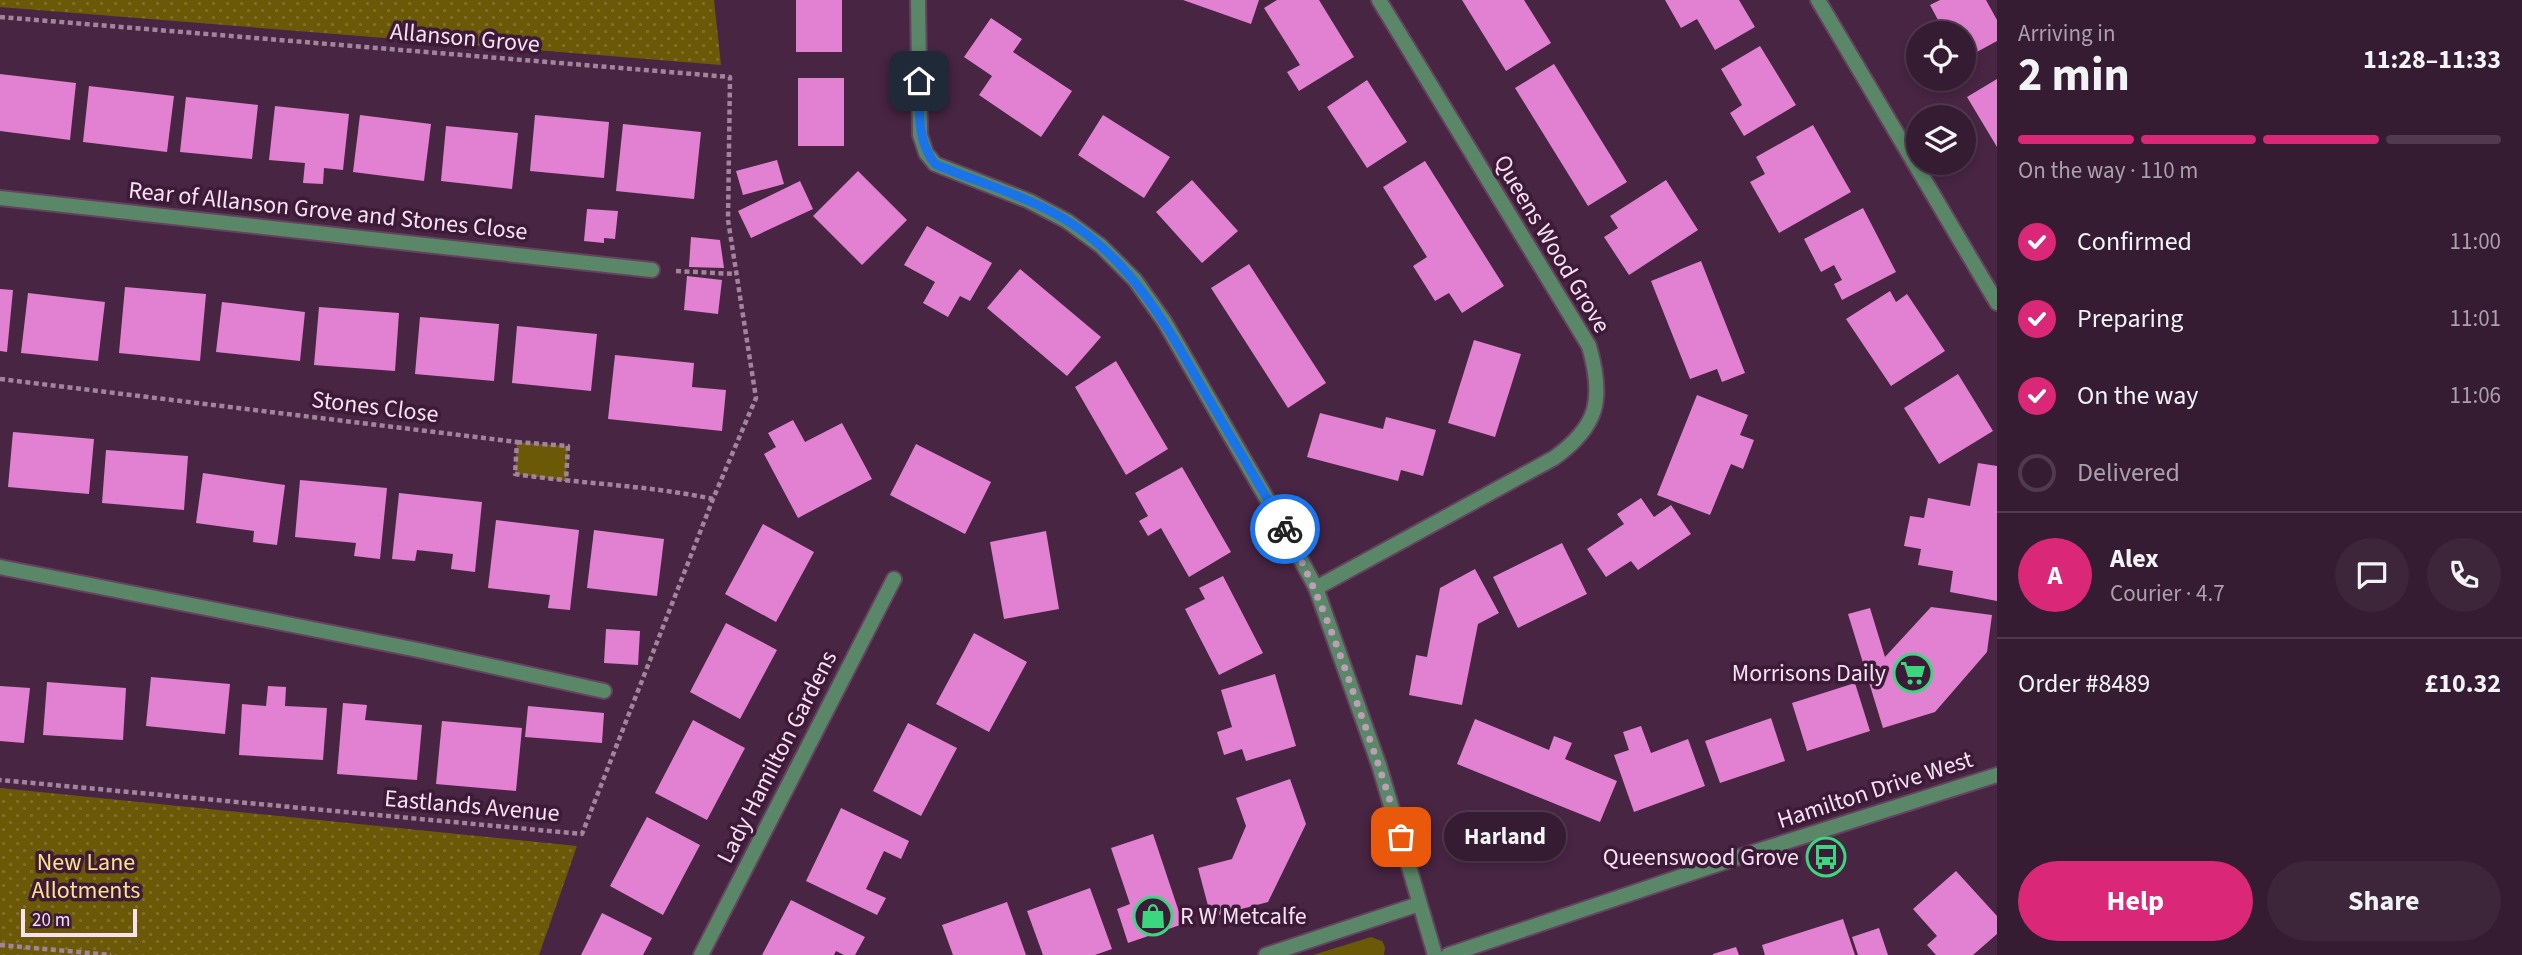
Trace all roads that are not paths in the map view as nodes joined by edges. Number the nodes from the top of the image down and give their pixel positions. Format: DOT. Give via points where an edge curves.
graph roads {
  1 [pos="918,0"];
  2 [pos="1379,0"];
  3 [pos="1818,0"];
  4 [pos="0,198"];
  5 [pos="652,270"];
  6 [pos="1992,285"];
  7 [pos="1997,303"];
  8 [pos="0,567"];
  9 [pos="894,579"];
  10 [pos="1316,588"];
  11 [pos="604,691"];
  12 [pos="1997,775"];
  13 [pos="1419,904"];
  14 [pos="701,955"];
  15 [pos="1266,955"];
  16 [pos="1435,955"];
  17 [pos="1448,955"];
  1 -- 10 [label="street" via="920,135 926,153 935,164 1030,201 1067,221 1135,280 1171,333"];
  2 -- 10 [label="street, Queens Wood Grove" via="1589,346 1597,372 1598,401 1588,426 1574,444 1554,458"];
  3 -- 6 [label="street"];
  4 -- 5 [label="street, Rear of Allanson Grove and Stones Close"];
  6 -- 7 [label="street"];
  8 -- 11 [label="street"];
  9 -- 14 [label="street, Lady Hamilton Gardens"];
  10 -- 13 [label="street" via="1379,765"];
  12 -- 17 [label="street, Hamilton Drive West"];
  13 -- 15 [label="street"];
  13 -- 16 [label="street"];
}
